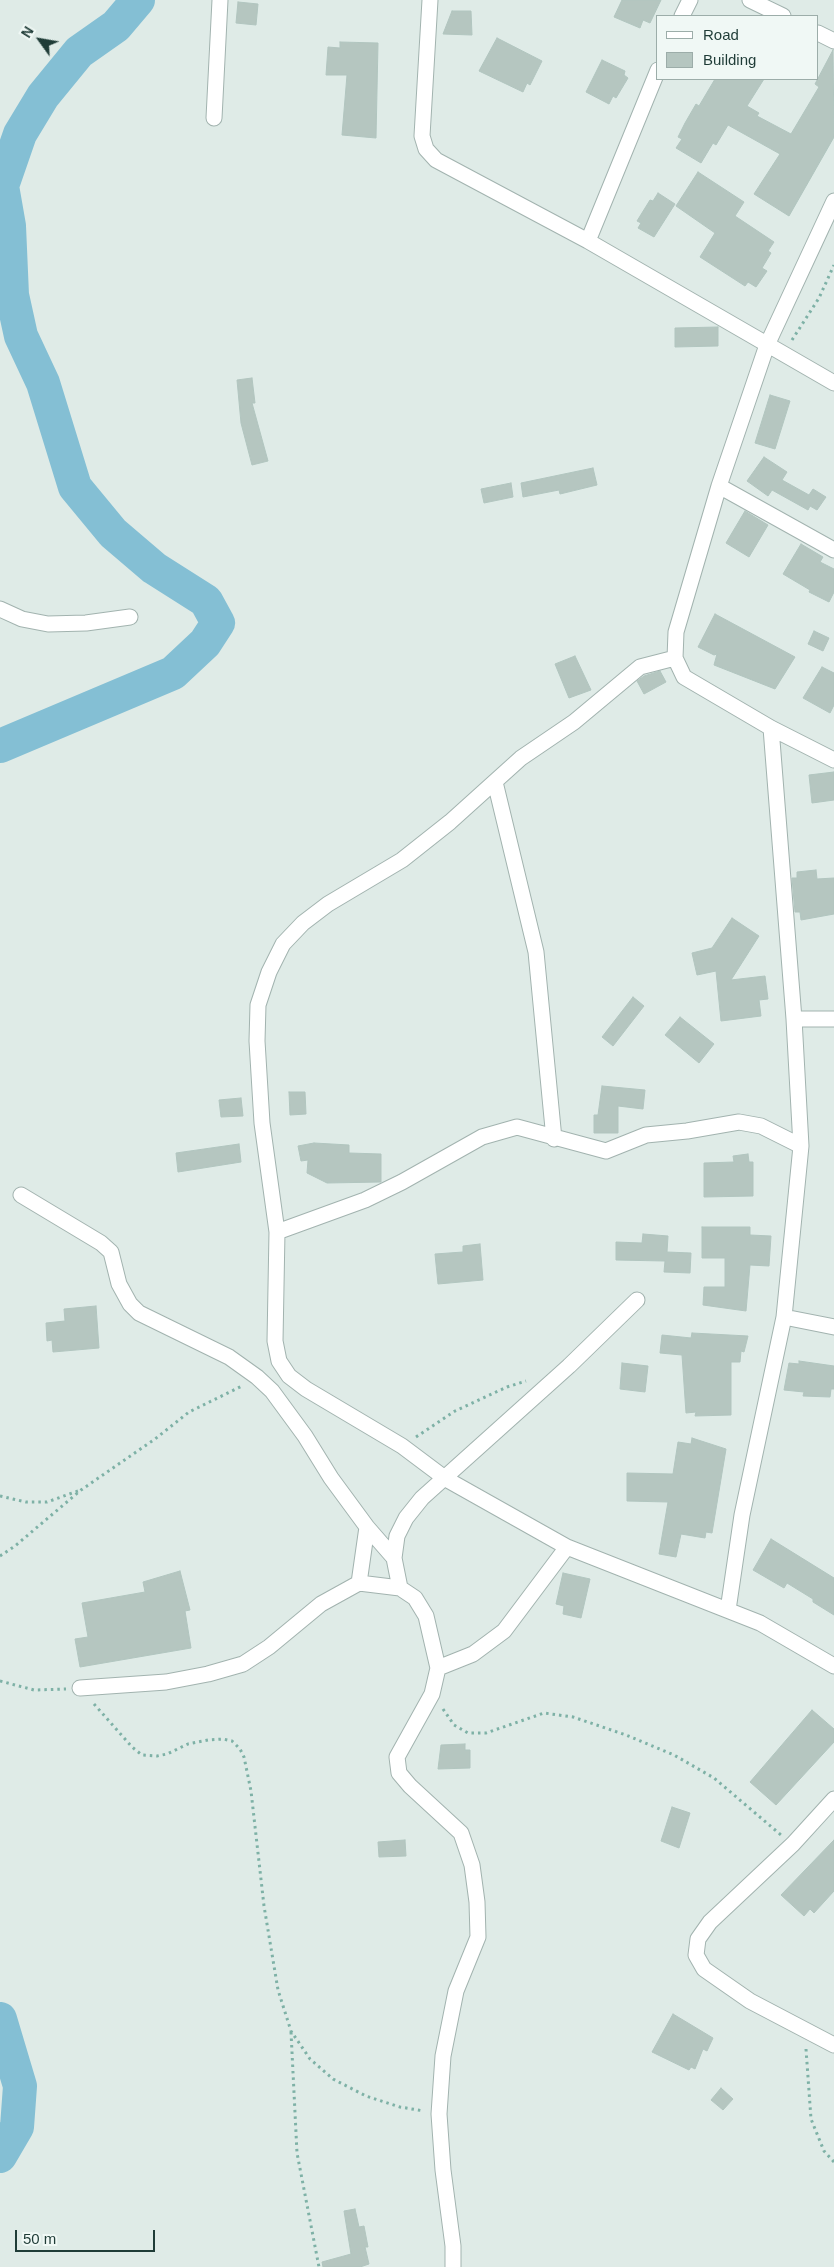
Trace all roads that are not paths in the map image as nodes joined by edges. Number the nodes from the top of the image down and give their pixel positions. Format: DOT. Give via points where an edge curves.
graph roads {
  1 [pos="220,0"];
  2 [pos="430,0"];
  3 [pos="690,0"];
  4 [pos="750,0"];
  5 [pos="682,15"];
  6 [pos="781,15"];
  7 [pos="819,34"];
  8 [pos="834,41"];
  9 [pos="656,75"];
  10 [pos="214,118"];
  11 [pos="834,202"];
  12 [pos="588,241"];
  13 [pos="767,345"];
  14 [pos="834,383"];
  15 [pos="719,486"];
  16 [pos="834,550"];
  17 [pos="0,609"];
  18 [pos="130,616"];
  19 [pos="675,658"];
  20 [pos="771,728"];
  21 [pos="834,760"];
  22 [pos="495,782"];
  23 [pos="794,1020"];
  24 [pos="834,1020"];
  25 [pos="554,1139"];
  26 [pos="801,1146"];
  27 [pos="21,1195"];
  28 [pos="277,1232"];
  29 [pos="637,1300"];
  30 [pos="784,1317"];
  31 [pos="834,1327"];
  32 [pos="446,1479"];
  33 [pos="367,1527"];
  34 [pos="566,1547"];
  35 [pos="394,1558"];
  36 [pos="359,1583"];
  37 [pos="400,1588"];
  38 [pos="728,1610"];
  39 [pos="834,1666"];
  40 [pos="438,1668"];
  41 [pos="80,1688"];
  42 [pos="834,1799"];
  43 [pos="834,2045"];
  44 [pos="453,2267"];
  1 -- 10 [label="street"];
  2 -- 12 [label="street" via="422,136 426,149 436,160"];
  3 -- 5 [label="street"];
  4 -- 6 [label="street"];
  7 -- 8 [label="street"];
  9 -- 12 [label="street"];
  11 -- 13 [label="street"];
  12 -- 13 [label="street"];
  13 -- 14 [label="street"];
  13 -- 15 [label="street"];
  15 -- 16 [label="street"];
  15 -- 19 [label="street" via="676,632"];
  17 -- 18 [label="street" via="22,619 48,624 86,623"];
  19 -- 20 [label="street" via="684,677"];
  19 -- 22 [label="street" via="640,667 574,722 521,758"];
  20 -- 21 [label="street"];
  20 -- 23 [label="street"];
  22 -- 25 [label="street" via="536,952"];
  22 -- 28 [label="street" via="402,860 328,904 303,923 283,944 268,972 258,1005 257,1041 262,1123"];
  23 -- 24 [label="street"];
  23 -- 26 [label="street"];
  25 -- 26 [label="street" via="606,1151 646,1135 739,1122 761,1126"];
  25 -- 28 [label="street" via="517,1127 482,1137 365,1200"];
  26 -- 30 [label="street"];
  27 -- 33 [label="street" via="111,1252 119,1284 139,1313 229,1357 272,1391"];
  28 -- 32 [label="street" via="275,1341 279,1361 289,1376 402,1446"];
  29 -- 32 [label="street"];
  30 -- 31 [label="street"];
  30 -- 38 [label="street" via="742,1515"];
  32 -- 34 [label="street"];
  32 -- 35 [label="street" via="422,1498 406,1518 397,1536"];
  33 -- 35 [label="street"];
  33 -- 36 [label="street"];
  34 -- 38 [label="street"];
  34 -- 40 [label="street" via="504,1631 473,1654"];
  35 -- 37 [label="street"];
  36 -- 37 [label="street"];
  36 -- 41 [label="street" via="321,1604 243,1664 166,1682"];
  37 -- 40 [label="street" via="415,1598 426,1616"];
  38 -- 39 [label="street" via="760,1623"];
  40 -- 44 [label="street" via="432,1694 397,1757 399,1773 460,1833 472,1865 477,1902 478,1937 456,1991 443,2056 440,2114"];
  42 -- 43 [label="street" via="710,1922 698,1939 696,1954 704,1969 750,2001"];
}
